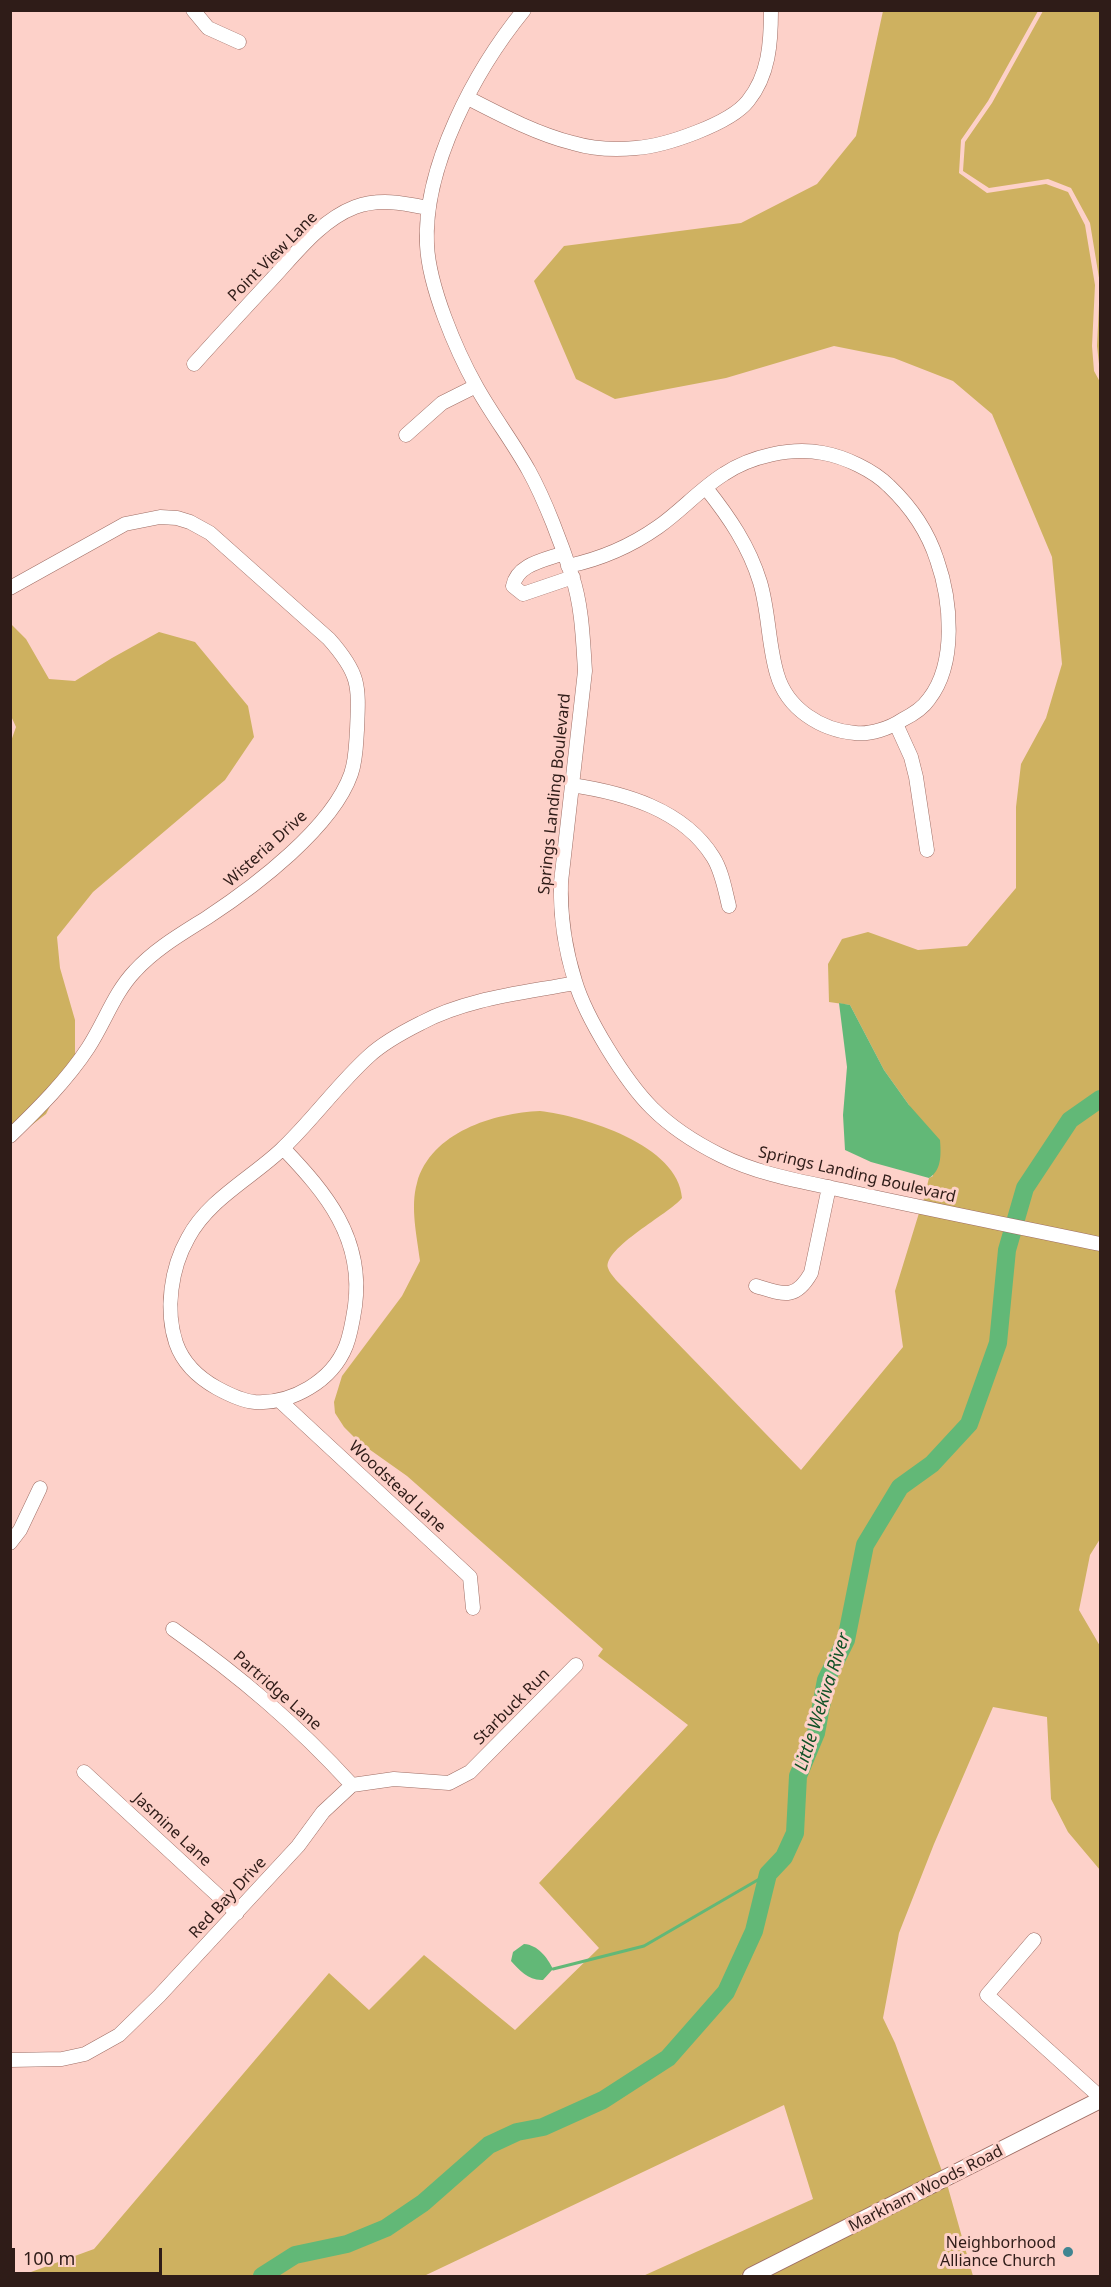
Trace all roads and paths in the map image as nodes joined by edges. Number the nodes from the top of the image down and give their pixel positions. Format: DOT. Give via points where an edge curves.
graph roads {
  1 [pos="193,10"];
  2 [pos="524,10"];
  3 [pos="771,10"];
  4 [pos="239,42"];
  5 [pos="468,98"];
  6 [pos="428,208"];
  7 [pos="194,363"];
  8 [pos="476,386"];
  9 [pos="406,435"];
  10 [pos="706,488"];
  11 [pos="568,565"];
  12 [pos="10,588"];
  13 [pos="896,724"];
  14 [pos="572,785"];
  15 [pos="927,850"];
  16 [pos="729,906"];
  17 [pos="575,983"];
  18 [pos="10,1136"];
  19 [pos="283,1148"];
  20 [pos="829,1187"];
  21 [pos="1100,1244"];
  22 [pos="756,1286"];
  23 [pos="279,1400"];
  24 [pos="40,1488"];
  25 [pos="10,1543"];
  26 [pos="473,1608"];
  27 [pos="173,1629"];
  28 [pos="576,1665"];
  29 [pos="84,1772"];
  30 [pos="352,1785"];
  31 [pos="237,1913"];
  32 [pos="1034,1940"];
  33 [pos="10,2060"];
  34 [pos="1101,2099"];
  35 [pos="751,2277"];
  1 -- 4 [label="street" via="208,28"];
  2 -- 5 [label="street, Springs Landing Boulevard"];
  3 -- 5 [label="street" via="769,53 762,78 747,103 724,119 674,140 637,148 573,143"];
  5 -- 6 [label="street, Springs Landing Boulevard" via="446,143"];
  6 -- 7 [label="street, Point View Lane" via="376,202 355,207 334,219 311,237"];
  6 -- 8 [label="street, Springs Landing Boulevard" via="427,247 432,274 445,316"];
  8 -- 9 [label="street" via="442,404"];
  8 -- 11 [label="street, Springs Landing Boulevard" via="531,474"];
  10 -- 11 [label="street" via="634,542 593,561"];
  10 -- 13 [label="street" via="741,536 752,559 777,677 788,697 818,723 835,729 857,734"];
  10 -- 13 [label="street" via="724,474 758,459 801,451 824,453 870,471 903,501 937,559 945,598 947,645 939,683 929,700"];
  11 -- 14 [label="street, Springs Landing Boulevard" via="583,638 585,670"];
  12 -- 18 [label="street, Wisteria Drive" via="125,524 177,518 210,533 329,639 352,670 359,691 355,760 342,792 321,822 253,884 155,952 136,970 121,988 78,1062"];
  13 -- 15 [label="street" via="916,777"];
  14 -- 16 [label="street" via="638,799 681,824 713,858"];
  14 -- 17 [label="street, Springs Landing Boulevard" via="560,908"];
  17 -- 19 [label="street" via="447,1010 401,1034 370,1055"];
  17 -- 20 [label="street, Springs Landing Boulevard" via="631,1084 669,1123 720,1155 749,1167"];
  19 -- 23 [label="street" via="332,1204 345,1229 356,1301 352,1326 336,1364 308,1389"];
  19 -- 23 [label="street" via="198,1221 178,1259 171,1299 176,1343 195,1372 229,1395 254,1402"];
  20 -- 21 [label="street, Springs Landing Boulevard"];
  20 -- 22 [label="street" via="811,1273 804,1285 793,1293 782,1294"];
  23 -- 26 [label="street, Woodstead Lane" via="470,1577"];
  24 -- 25 [label="street"];
  27 -- 30 [label="street, Partridge Lane" via="227,1667 285,1716"];
  28 -- 30 [label="street, Starbuck Run" via="470,1772 449,1783 394,1779"];
  29 -- 31 [label="street, Jasmine Lane"];
  30 -- 31 [label="street, Red Bay Drive" via="323,1812 298,1846"];
  31 -- 33 [label="street, Red Bay Drive" via="119,2036 85,2054 62,2059"];
  32 -- 34 [label="street" via="987,1995"];
  34 -- 35 [label="main road, Markham Woods Road"];
}
